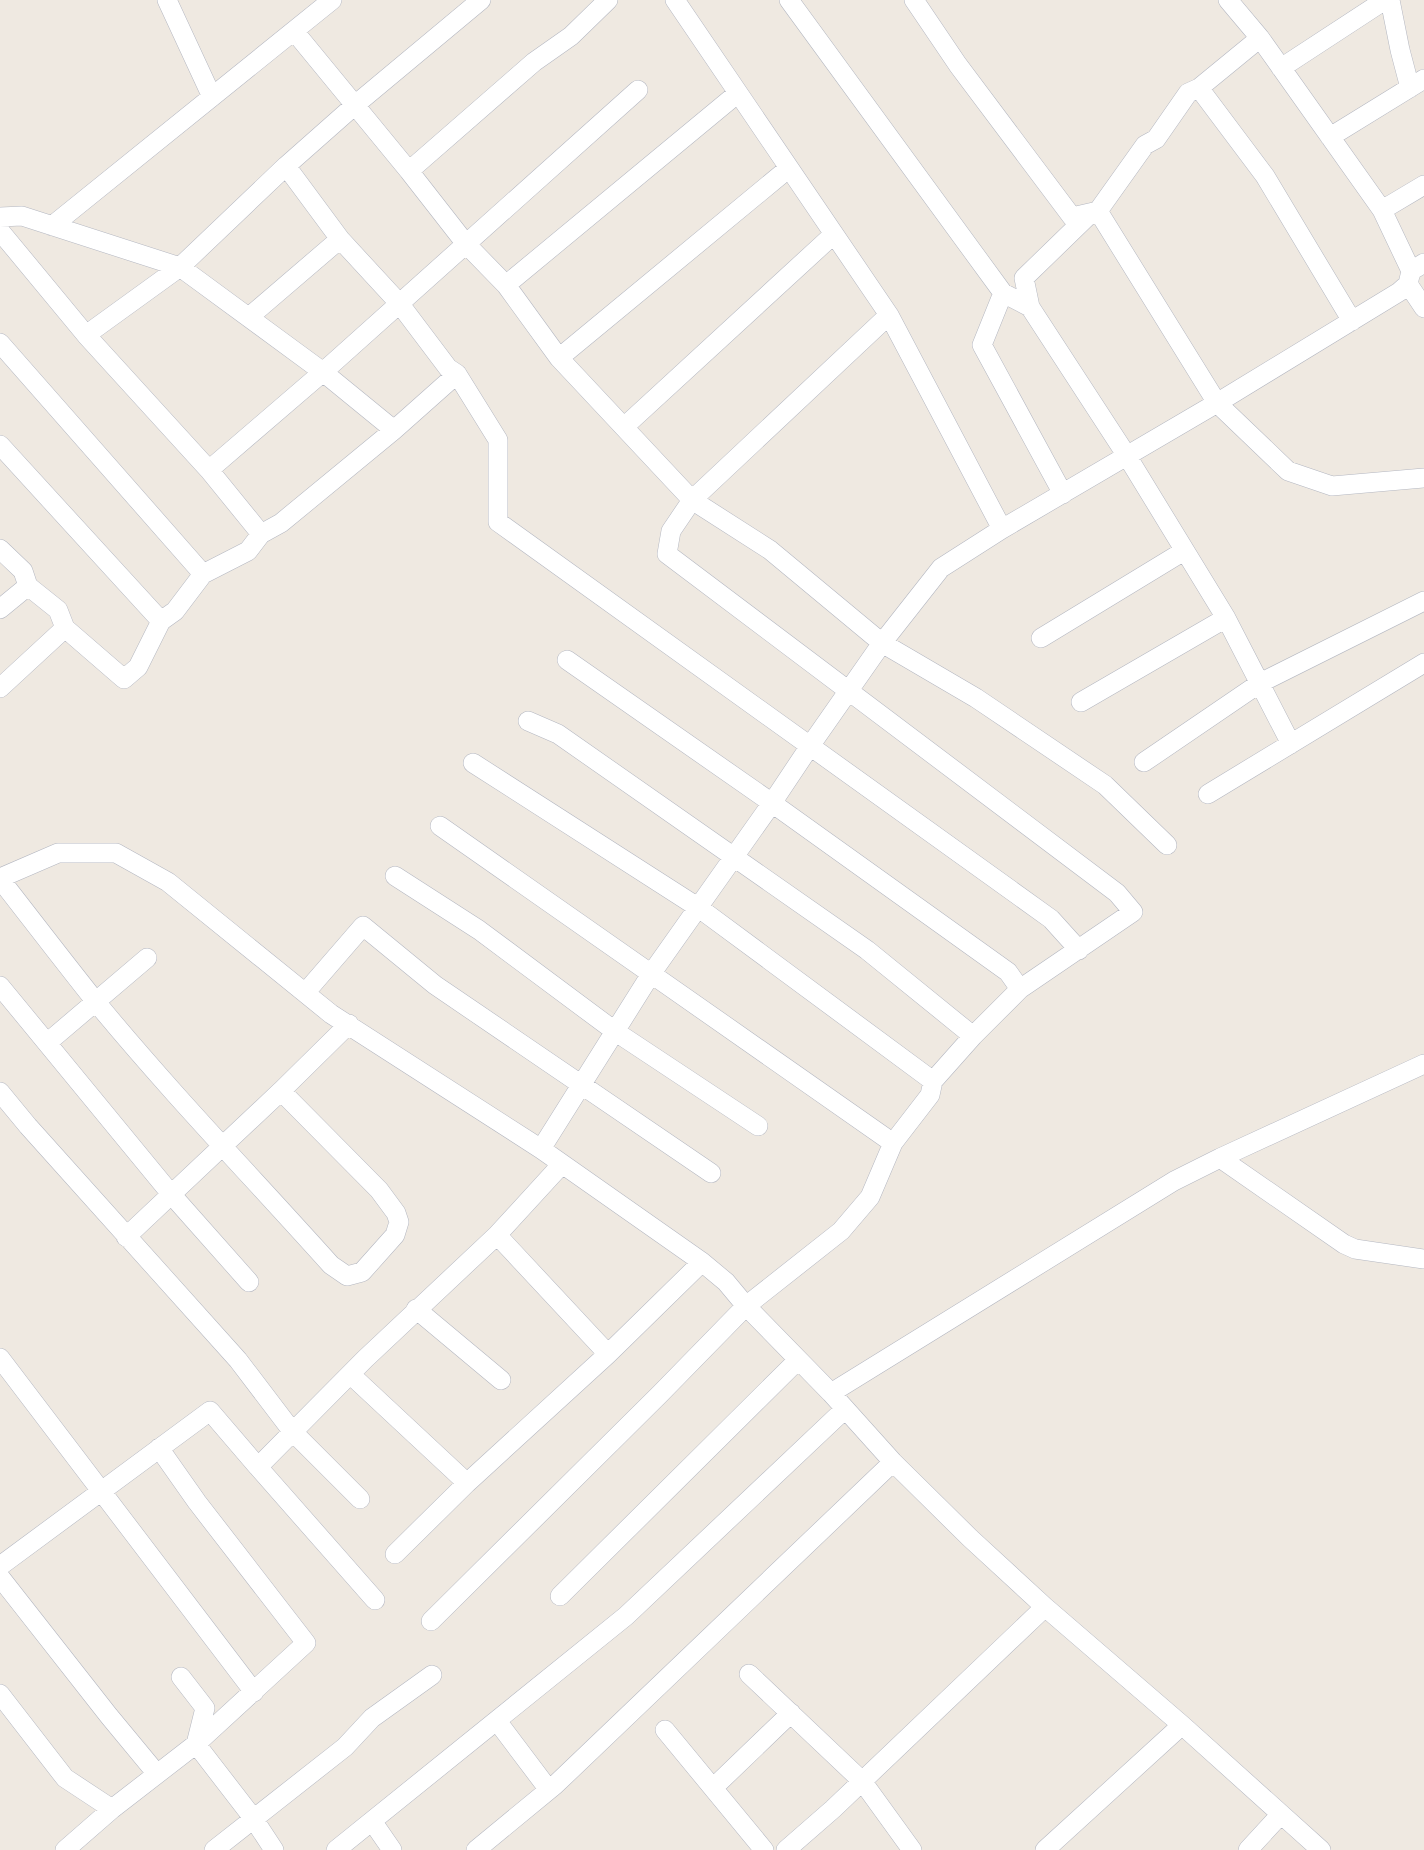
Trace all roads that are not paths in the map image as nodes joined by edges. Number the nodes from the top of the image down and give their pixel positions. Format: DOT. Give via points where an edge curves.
graph roads {
  1 [pos="167,0"];
  2 [pos="480,0"];
  3 [pos="608,0"];
  4 [pos="676,0"];
  5 [pos="789,0"];
  6 [pos="914,0"];
  7 [pos="1228,0"];
  8 [pos="1385,0"];
  9 [pos="1390,0"];
  10 [pos="329,1"];
  11 [pos="294,31"];
  12 [pos="1260,38"];
  13 [pos="1281,68"];
  14 [pos="1417,84"];
  15 [pos="1199,88"];
  16 [pos="638,90"];
  17 [pos="738,93"];
  18 [pos="212,97"];
  19 [pos="355,105"];
  20 [pos="1330,136"];
  21 [pos="286,166"];
  22 [pos="789,168"];
  23 [pos="409,171"];
  24 [pos="1424,185"];
  25 [pos="1382,210"];
  26 [pos="1094,212"];
  27 [pos="0,217"];
  28 [pos="52,226"];
  29 [pos="0,231"];
  30 [pos="834,234"];
  31 [pos="340,239"];
  32 [pos="466,244"];
  33 [pos="180,267"];
  34 [pos="1414,272"];
  35 [pos="506,285"];
  36 [pos="1003,293"];
  37 [pos="399,303"];
  38 [pos="1030,307"];
  39 [pos="1424,308"];
  40 [pos="889,314"];
  41 [pos="249,317"];
  42 [pos="1352,321"];
  43 [pos="86,335"];
  44 [pos="0,343"];
  45 [pos="559,358"];
  46 [pos="323,372"];
  47 [pos="457,374"];
  48 [pos="1217,403"];
  49 [pos="624,426"];
  50 [pos="394,430"];
  51 [pos="0,445"];
  52 [pos="1127,456"];
  53 [pos="209,470"];
  54 [pos="1424,478"];
  55 [pos="1064,494"];
  56 [pos="692,500"];
  57 [pos="1002,529"];
  58 [pos="261,534"];
  59 [pos="0,549"];
  60 [pos="1184,551"];
  61 [pos="203,574"];
  62 [pos="28,586"];
  63 [pos="1424,601"];
  64 [pos="0,609"];
  65 [pos="1226,618"];
  66 [pos="161,621"];
  67 [pos="65,628"];
  68 [pos="1041,638"];
  69 [pos="882,643"];
  70 [pos="567,660"];
  71 [pos="1424,663"];
  72 [pos="1260,683"];
  73 [pos="0,688"];
  74 [pos="850,691"];
  75 [pos="1080,702"];
  76 [pos="528,721"];
  77 [pos="1291,744"];
  78 [pos="810,746"];
  79 [pos="1144,762"];
  80 [pos="473,763"];
  81 [pos="1208,794"];
  82 [pos="772,803"];
  83 [pos="440,826"];
  84 [pos="1167,846"];
  85 [pos="734,857"];
  86 [pos="395,876"];
  87 [pos="0,879"];
  88 [pos="699,908"];
  89 [pos="1079,950"];
  90 [pos="148,958"];
  91 [pos="652,974"];
  92 [pos="0,986"];
  93 [pos="1020,989"];
  94 [pos="305,993"];
  95 [pos="96,1001"];
  96 [pos="348,1024"];
  97 [pos="616,1032"];
  98 [pos="973,1036"];
  99 [pos="47,1042"];
  100 [pos="1424,1064"];
  101 [pos="933,1081"];
  102 [pos="582,1084"];
  103 [pos="281,1091"];
  104 [pos="0,1092"];
  105 [pos="758,1126"];
  106 [pos="893,1143"];
  107 [pos="223,1146"];
  108 [pos="541,1149"];
  109 [pos="1220,1158"];
  110 [pos="562,1164"];
  111 [pos="711,1173"];
  112 [pos="171,1194"];
  113 [pos="497,1235"];
  114 [pos="126,1237"];
  115 [pos="1424,1259"];
  116 [pos="702,1262"];
  117 [pos="249,1282"];
  118 [pos="746,1306"];
  119 [pos="416,1309"];
  120 [pos="608,1354"];
  121 [pos="0,1358"];
  122 [pos="798,1360"];
  123 [pos="350,1374"];
  124 [pos="6,1376"];
  125 [pos="501,1380"];
  126 [pos="831,1393"];
  127 [pos="844,1409"];
  128 [pos="292,1431"];
  129 [pos="159,1448"];
  130 [pos="893,1462"];
  131 [pos="258,1467"];
  132 [pos="467,1483"];
  133 [pos="102,1491"];
  134 [pos="360,1499"];
  135 [pos="395,1554"];
  136 [pos="0,1566"];
  137 [pos="0,1577"];
  138 [pos="560,1596"];
  139 [pos="376,1600"];
  140 [pos="1045,1607"];
  141 [pos="431,1622"];
  142 [pos="749,1674"];
  143 [pos="432,1675"];
  144 [pos="182,1677"];
  145 [pos="254,1692"];
  146 [pos="0,1694"];
  147 [pos="791,1713"];
  148 [pos="497,1720"];
  149 [pos="1182,1725"];
  150 [pos="665,1730"];
  151 [pos="196,1744"];
  152 [pos="158,1774"];
  153 [pos="862,1781"];
  154 [pos="713,1788"];
  155 [pos="549,1790"];
  156 [pos="112,1809"];
  157 [pos="1282,1814"];
  158 [pos="253,1818"];
  159 [pos="372,1821"];
  160 [pos="1251,1848"];
  161 [pos="65,1850"];
  162 [pos="214,1850"];
  163 [pos="274,1850"];
  164 [pos="336,1850"];
  165 [pos="392,1850"];
  166 [pos="476,1850"];
  167 [pos="764,1850"];
  168 [pos="786,1850"];
  169 [pos="912,1850"];
  170 [pos="1045,1850"];
  171 [pos="1321,1850"];
  1 -- 18 [label="street"];
  2 -- 19 [label="street"];
  3 -- 23 [label="street" via="571,36 534,62"];
  4 -- 17 [label="street"];
  5 -- 36 [label="street"];
  6 -- 26 [label="street" via="958,65 1072,218"];
  7 -- 12 [label="street"];
  8 -- 13 [label="street"];
  9 -- 14 [label="street" via="1400,50"];
  10 -- 11 [label="street"];
  11 -- 18 [label="street"];
  11 -- 19 [label="street"];
  12 -- 13 [label="street"];
  12 -- 15 [label="street"];
  13 -- 20 [label="street"];
  14 -- 20 [label="street"];
  15 -- 26 [label="street" via="1188,93 1156,139 1145,145"];
  15 -- 42 [label="street" via="1265,176"];
  16 -- 32 [label="street"];
  17 -- 22 [label="street"];
  17 -- 35 [label="street"];
  18 -- 28 [label="street"];
  19 -- 21 [label="street"];
  19 -- 23 [label="street"];
  20 -- 25 [label="street"];
  21 -- 31 [label="street"];
  21 -- 33 [label="street"];
  22 -- 30 [label="street"];
  22 -- 45 [label="street"];
  23 -- 32 [label="street"];
  24 -- 25 [label="street"];
  25 -- 34 [label="street"];
  26 -- 38 [label="street" via="1024,278"];
  26 -- 48 [label="street"];
  27 -- 28 [label="street" via="22,216"];
  28 -- 33 [label="street"];
  29 -- 43 [label="street"];
  30 -- 40 [label="street"];
  30 -- 49 [label="street"];
  31 -- 37 [label="street"];
  31 -- 41 [label="street"];
  32 -- 35 [label="street"];
  32 -- 37 [label="street"];
  33 -- 41 [label="street"];
  33 -- 43 [label="street"];
  34 -- 39 [label="street"];
  34 -- 42 [label="street" via="1399,292"];
  35 -- 45 [label="street"];
  36 -- 38 [label="street"];
  36 -- 55 [label="street" via="982,344"];
  37 -- 46 [label="street"];
  37 -- 47 [label="street" via="448,368"];
  38 -- 52 [label="street"];
  40 -- 56 [label="street"];
  40 -- 57 [label="street"];
  41 -- 46 [label="street"];
  42 -- 48 [label="street"];
  43 -- 53 [label="street"];
  44 -- 61 [label="street"];
  45 -- 49 [label="street"];
  46 -- 50 [label="street"];
  46 -- 53 [label="street"];
  47 -- 50 [label="street"];
  47 -- 78 [label="street" via="498,440 498,522"];
  48 -- 52 [label="street"];
  48 -- 54 [label="street" via="1288,471 1332,486"];
  49 -- 56 [label="street"];
  50 -- 58 [label="street" via="281,523"];
  51 -- 66 [label="street"];
  52 -- 55 [label="street"];
  52 -- 60 [label="street"];
  53 -- 58 [label="street"];
  55 -- 57 [label="street"];
  56 -- 69 [label="street" via="770,550"];
  56 -- 74 [label="street" via="671,531 667,554"];
  57 -- 69 [label="street" via="941,568"];
  58 -- 61 [label="street" via="248,551"];
  59 -- 62 [label="street" via="23,571"];
  60 -- 65 [label="street"];
  60 -- 68 [label="street"];
  61 -- 66 [label="street" via="175,611"];
  62 -- 64 [label="street"];
  62 -- 67 [label="street" via="58,610"];
  63 -- 72 [label="street"];
  65 -- 72 [label="street"];
  65 -- 75 [label="street"];
  66 -- 67 [label="street" via="138,668 124,679"];
  67 -- 73 [label="street"];
  69 -- 74 [label="street"];
  69 -- 84 [label="street" via="976,698 1105,786"];
  70 -- 82 [label="street"];
  71 -- 77 [label="street"];
  72 -- 77 [label="street"];
  72 -- 79 [label="street"];
  74 -- 78 [label="street"];
  74 -- 89 [label="street" via="1117,893 1133,912"];
  76 -- 85 [label="street" via="558,734"];
  77 -- 81 [label="street"];
  78 -- 82 [label="street"];
  78 -- 89 [label="street" via="1051,919"];
  80 -- 88 [label="street"];
  82 -- 85 [label="street"];
  82 -- 93 [label="street" via="1008,972"];
  83 -- 91 [label="street"];
  85 -- 88 [label="street"];
  85 -- 98 [label="street" via="868,950"];
  86 -- 97 [label="street" via="479,930"];
  87 -- 94 [label="street" via="58,853 116,853 168,882"];
  87 -- 95 [label="street"];
  88 -- 91 [label="street"];
  88 -- 101 [label="street"];
  89 -- 93 [label="street"];
  90 -- 95 [label="street"];
  91 -- 97 [label="street"];
  91 -- 106 [label="street"];
  92 -- 99 [label="street"];
  93 -- 98 [label="street"];
  94 -- 96 [label="street"];
  94 -- 102 [label="street" via="363,926 435,985"];
  95 -- 99 [label="street"];
  95 -- 107 [label="street"];
  96 -- 103 [label="street"];
  96 -- 108 [label="street"];
  97 -- 102 [label="street"];
  97 -- 105 [label="street"];
  98 -- 101 [label="street"];
  99 -- 112 [label="street"];
  100 -- 109 [label="street"];
  101 -- 106 [label="street" via="930,1095"];
  102 -- 108 [label="street"];
  102 -- 111 [label="street"];
  103 -- 107 [label="street"];
  103 -- 107 [label="street" via="379,1190 396,1213 400,1222 395,1235 362,1272 347,1276 332,1266"];
  104 -- 114 [label="street"];
  106 -- 118 [label="street" via="870,1197 841,1231"];
  107 -- 112 [label="street"];
  108 -- 110 [label="street"];
  109 -- 115 [label="street" via="1344,1244"];
  109 -- 126 [label="street" via="1174,1181"];
  110 -- 113 [label="street"];
  110 -- 116 [label="street"];
  112 -- 114 [label="street"];
  112 -- 117 [label="street"];
  113 -- 119 [label="street"];
  113 -- 120 [label="street"];
  114 -- 128 [label="street" via="238,1360"];
  116 -- 118 [label="street" via="726,1282"];
  116 -- 120 [label="street"];
  118 -- 122 [label="street"];
  118 -- 141 [label="street"];
  119 -- 123 [label="street"];
  119 -- 125 [label="street"];
  120 -- 132 [label="street"];
  121 -- 124 [label="street"];
  122 -- 126 [label="street"];
  122 -- 138 [label="street"];
  123 -- 128 [label="street"];
  123 -- 132 [label="street"];
  124 -- 133 [label="street"];
  126 -- 127 [label="street"];
  127 -- 130 [label="street"];
  127 -- 148 [label="street" via="626,1616"];
  128 -- 131 [label="street"];
  128 -- 134 [label="street"];
  129 -- 131 [label="street" via="210,1411"];
  129 -- 133 [label="street"];
  129 -- 145 [label="street" via="306,1643"];
  130 -- 140 [label="street"];
  130 -- 155 [label="street"];
  131 -- 139 [label="street"];
  132 -- 135 [label="street"];
  133 -- 136 [label="street"];
  133 -- 145 [label="street"];
  137 -- 152 [label="street"];
  140 -- 149 [label="street"];
  140 -- 153 [label="street"];
  142 -- 147 [label="street"];
  143 -- 158 [label="street" via="372,1718 345,1747"];
  144 -- 151 [label="street" via="205,1708"];
  145 -- 151 [label="street"];
  146 -- 156 [label="street" via="66,1778"];
  147 -- 153 [label="street"];
  147 -- 154 [label="street"];
  148 -- 155 [label="street"];
  148 -- 159 [label="street"];
  149 -- 157 [label="street"];
  149 -- 170 [label="street"];
  150 -- 154 [label="street"];
  151 -- 152 [label="street"];
  151 -- 158 [label="street"];
  152 -- 156 [label="street"];
  153 -- 168 [label="street"];
  153 -- 169 [label="street"];
  154 -- 167 [label="street"];
  155 -- 166 [label="street"];
  156 -- 161 [label="street"];
  157 -- 160 [label="street"];
  157 -- 171 [label="street"];
  158 -- 162 [label="street"];
  158 -- 163 [label="street"];
  159 -- 164 [label="street"];
  159 -- 165 [label="street"];
}
